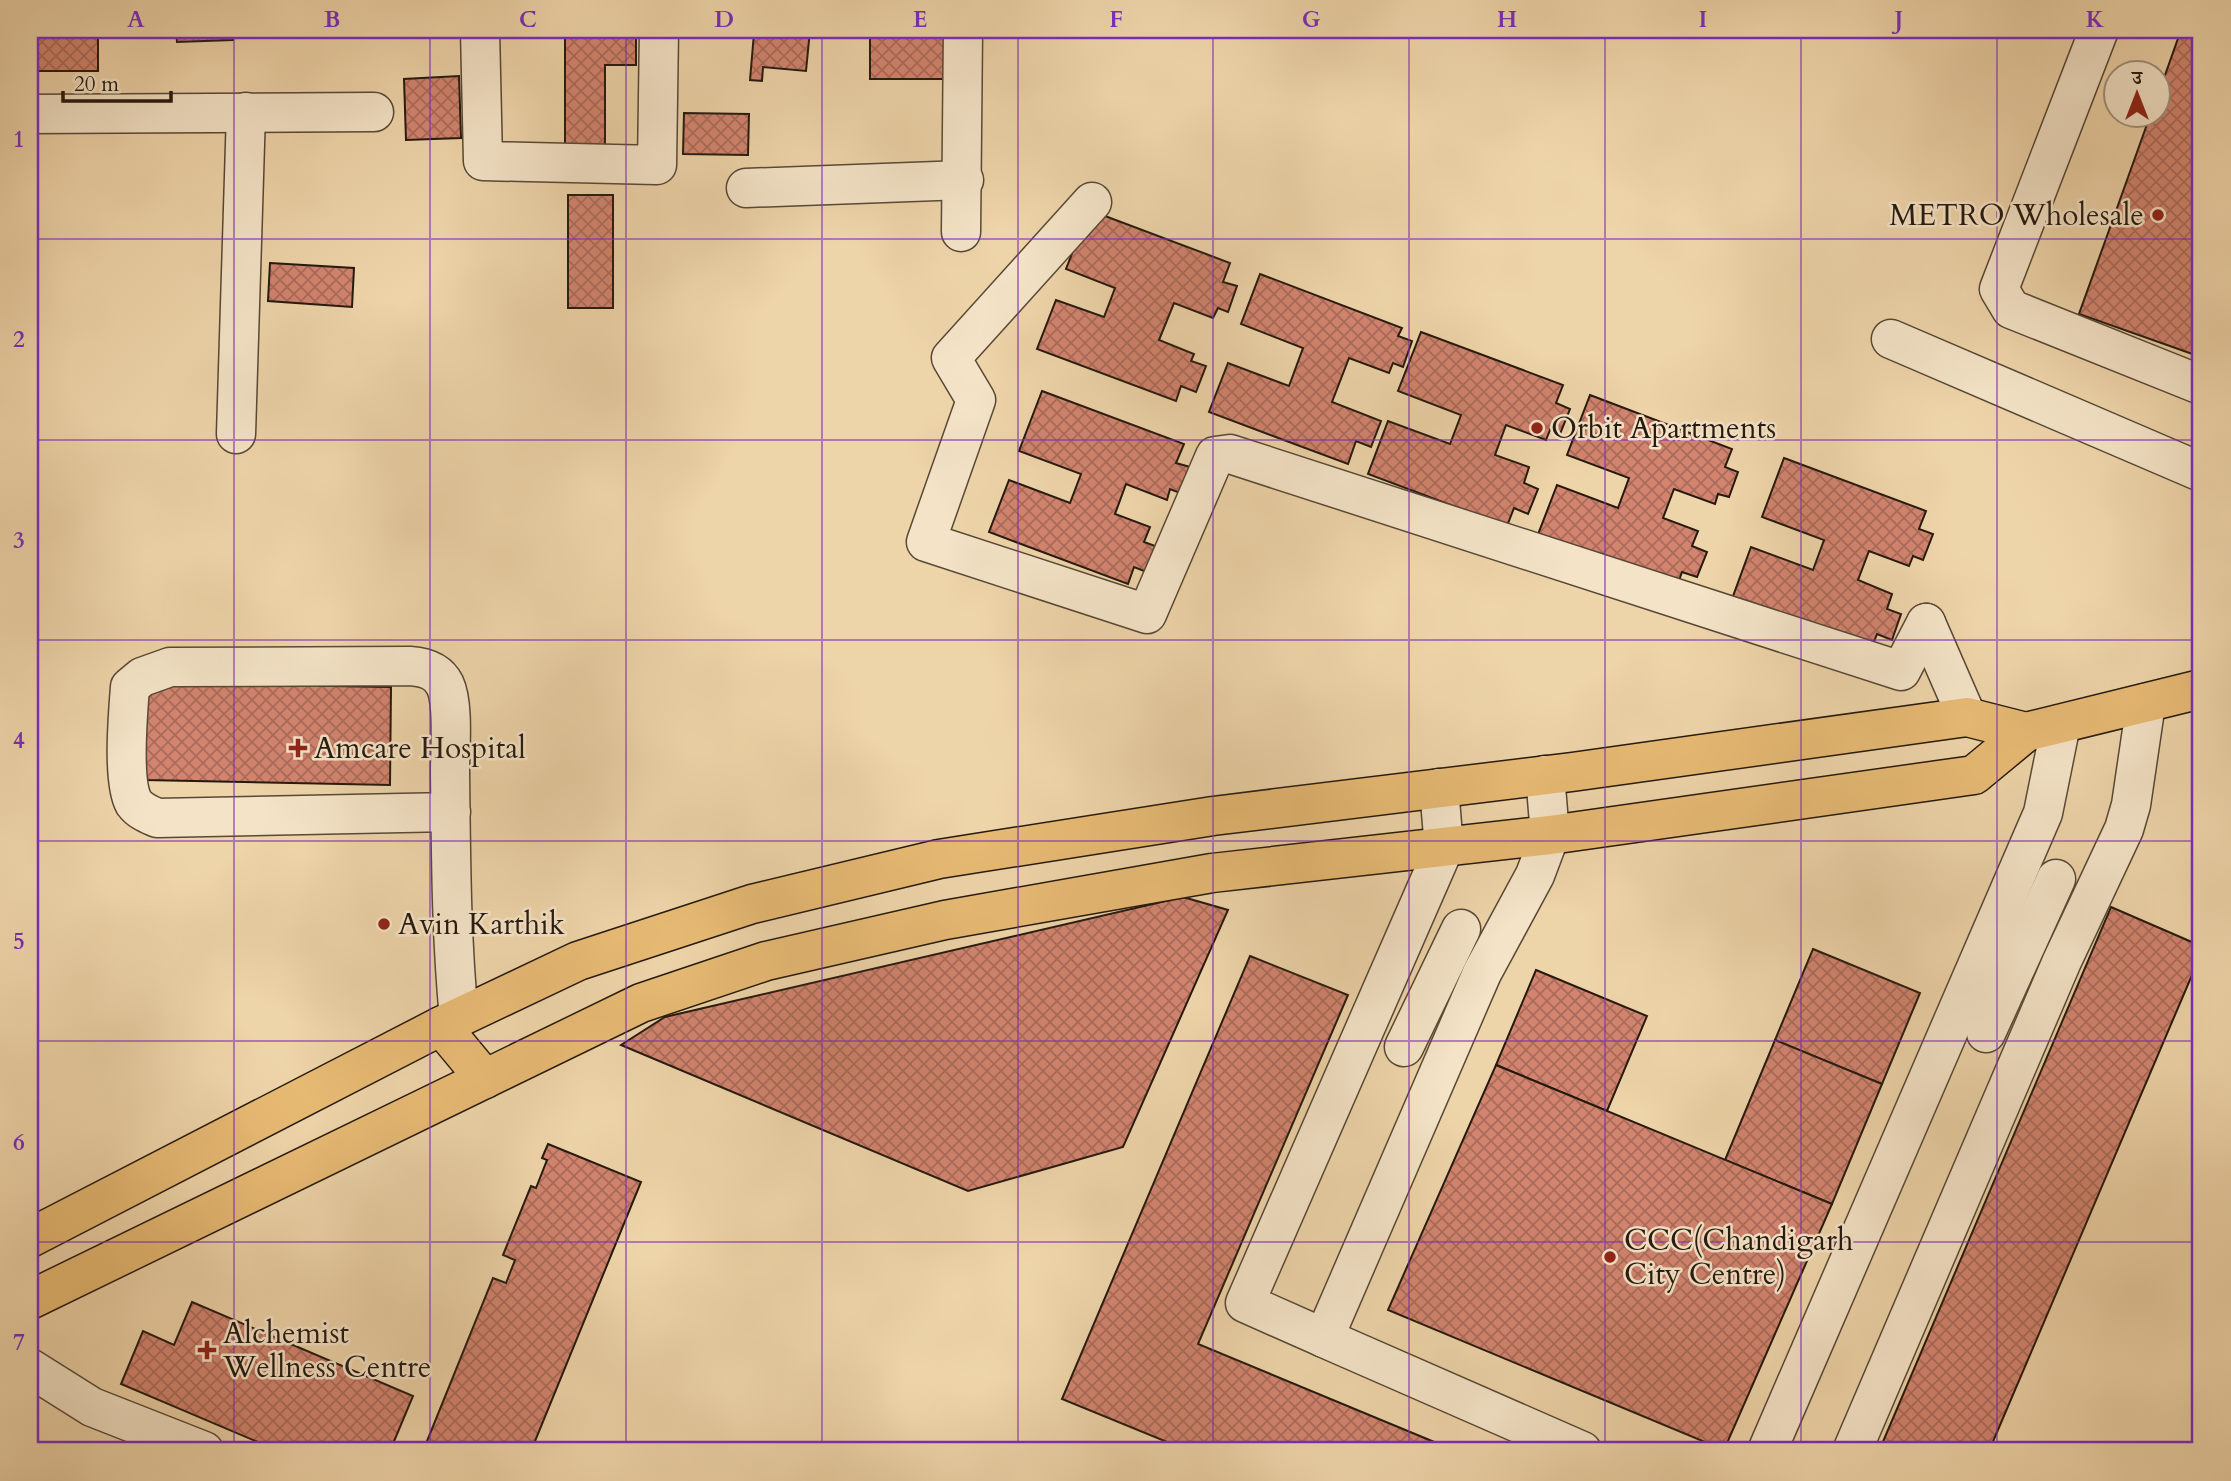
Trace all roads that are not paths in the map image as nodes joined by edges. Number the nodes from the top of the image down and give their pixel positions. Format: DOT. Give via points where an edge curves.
graph roads {
  1 [pos="480,30"];
  2 [pos="659,30"];
  3 [pos="963,30"];
  4 [pos="2099,30"];
  5 [pos="374,112"];
  6 [pos="246,113"];
  7 [pos="30,114"];
  8 [pos="964,180"];
  9 [pos="746,188"];
  10 [pos="1092,202"];
  11 [pos="961,232"];
  12 [pos="1891,339"];
  13 [pos="2201,385"];
  14 [pos="236,434"];
  15 [pos="2201,471"];
  16 [pos="2201,689"];
  17 [pos="2146,703"];
  18 [pos="1967,717"];
  19 [pos="2043,728"];
  20 [pos="1545,775"];
  21 [pos="1439,788"];
  22 [pos="451,812"];
  23 [pos="1550,835"];
  24 [pos="1444,848"];
  25 [pos="2021,863"];
  26 [pos="2056,880"];
  27 [pos="2092,897"];
  28 [pos="1418,908"];
  29 [pos="1461,929"];
  30 [pos="1496,948"];
  31 [pos="450,1022"];
  32 [pos="1986,1033"];
  33 [pos="1404,1047"];
  34 [pos="485,1079"];
  35 [pos="30,1238"];
  36 [pos="30,1300"];
  37 [pos="1324,1338"];
  38 [pos="30,1368"];
  39 [pos="204,1451"];
  40 [pos="1582,1451"];
  41 [pos="1767,1451"];
  42 [pos="1852,1451"];
  1 -- 2 [label="street" via="483,161 657,165"];
  3 -- 8 [label="street"];
  4 -- 13 [label="street" via="1999,289 2011,309"];
  5 -- 6 [label="street"];
  6 -- 7 [label="street"];
  6 -- 14 [label="street"];
  8 -- 9 [label="street"];
  8 -- 11 [label="street"];
  10 -- 18 [label="street" via="951,358 976,400 926,542 1147,614 1215,456 1230,454 1901,671 1926,623"];
  12 -- 15 [label="street"];
  16 -- 17 [label="main road"];
  17 -- 19 [label="main road"];
  17 -- 27 [label="street" via="2131,805"];
  18 -- 19 [label="main road"];
  18 -- 20 [label="main road"];
  19 -- 23 [label="main road" via="1974,775"];
  19 -- 25 [label="street" via="2043,813"];
  20 -- 21 [label="main road"];
  20 -- 23 [label="street"];
  21 -- 24 [label="street"];
  21 -- 31 [label="main road" via="1213,816 939,859 752,904 578,961"];
  22 -- 22 [label="street" via="449,696 427,667 170,667 142,677 130,687 126,733 130,790 141,810 157,818"];
  22 -- 31 [label="street"];
  23 -- 24 [label="main road"];
  23 -- 30 [label="street" via="1527,892"];
  24 -- 28 [label="street"];
  24 -- 34 [label="main road" via="1212,873 945,920 765,961 641,1003"];
  25 -- 26 [label="street"];
  25 -- 41 [label="street"];
  26 -- 27 [label="street"];
  26 -- 32 [label="street"];
  27 -- 42 [label="street"];
  28 -- 29 [label="street"];
  28 -- 37 [label="street" via="1245,1303"];
  29 -- 30 [label="street"];
  29 -- 33 [label="street"];
  30 -- 37 [label="street"];
  31 -- 34 [label="main road"];
  31 -- 35 [label="main road"];
  34 -- 36 [label="main road"];
  37 -- 40 [label="street"];
  38 -- 39 [label="street" via="92,1407"];
}
